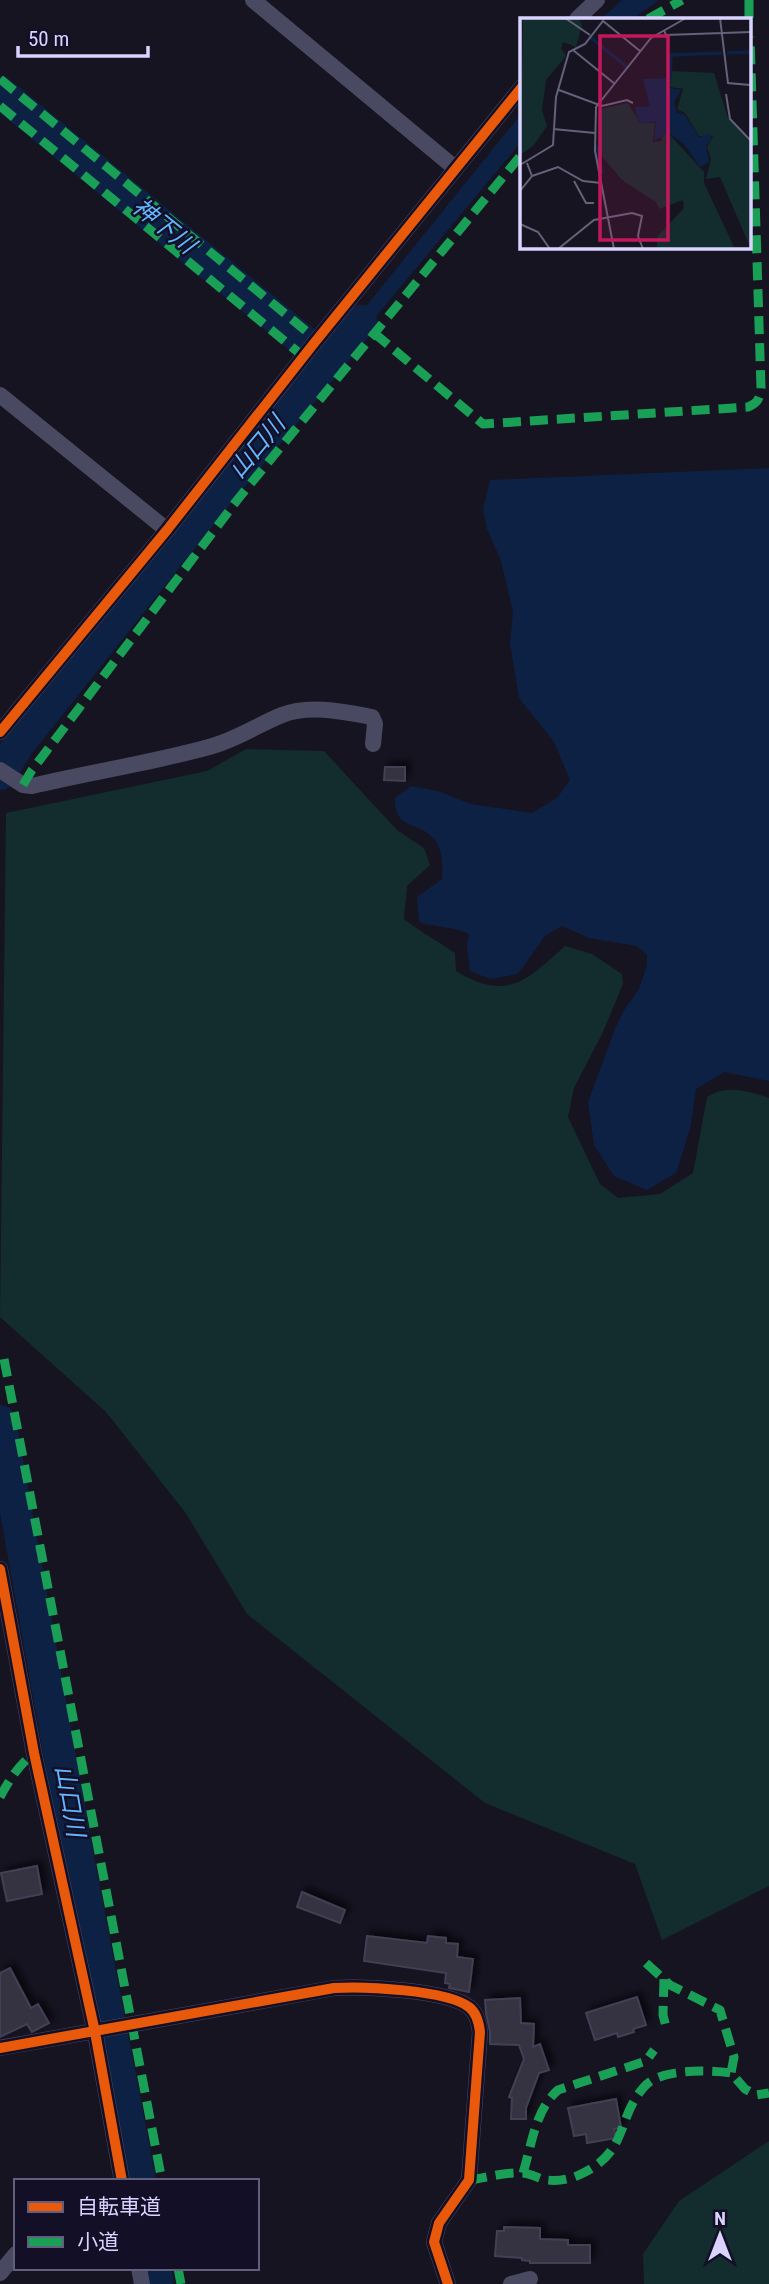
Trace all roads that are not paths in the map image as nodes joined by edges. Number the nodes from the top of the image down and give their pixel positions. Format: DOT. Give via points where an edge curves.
graph roads {
  1 [pos="253,0"];
  2 [pos="597,0"];
  3 [pos="579,18"];
  4 [pos="520,89"];
  5 [pos="455,168"];
  6 [pos="0,395"];
  7 [pos="167,530"];
  8 [pos="0,732"];
  9 [pos="373,744"];
  10 [pos="0,769"];
  11 [pos="0,1569"];
  12 [pos="7,1646"];
  13 [pos="98,2031"];
  14 [pos="0,2048"];
  15 [pos="122,2179"];
  16 [pos="14,2256"];
  17 [pos="0,2273"];
  18 [pos="530,2279"];
  19 [pos="448,2284"];
  20 [pos="511,2284"];
  1 -- 5 [label="street"];
  2 -- 3 [label="street"];
  4 -- 5 [label="street"];
  5 -- 7 [label="street"];
  6 -- 7 [label="street"];
  7 -- 8 [label="street"];
  9 -- 10 [label="street" via="372,717 303,710 211,747 32,786 16,782"];
  11 -- 12 [label="street"];
  12 -- 13 [label="street"];
  13 -- 14 [label="street"];
  13 -- 15 [label="street"];
  13 -- 19 [label="street" via="363,1986 456,2000 472,2008 480,2032 469,2180 439,2223 434,2242"];
  16 -- 17 [label="street"];
  18 -- 20 [label="street"];
}
